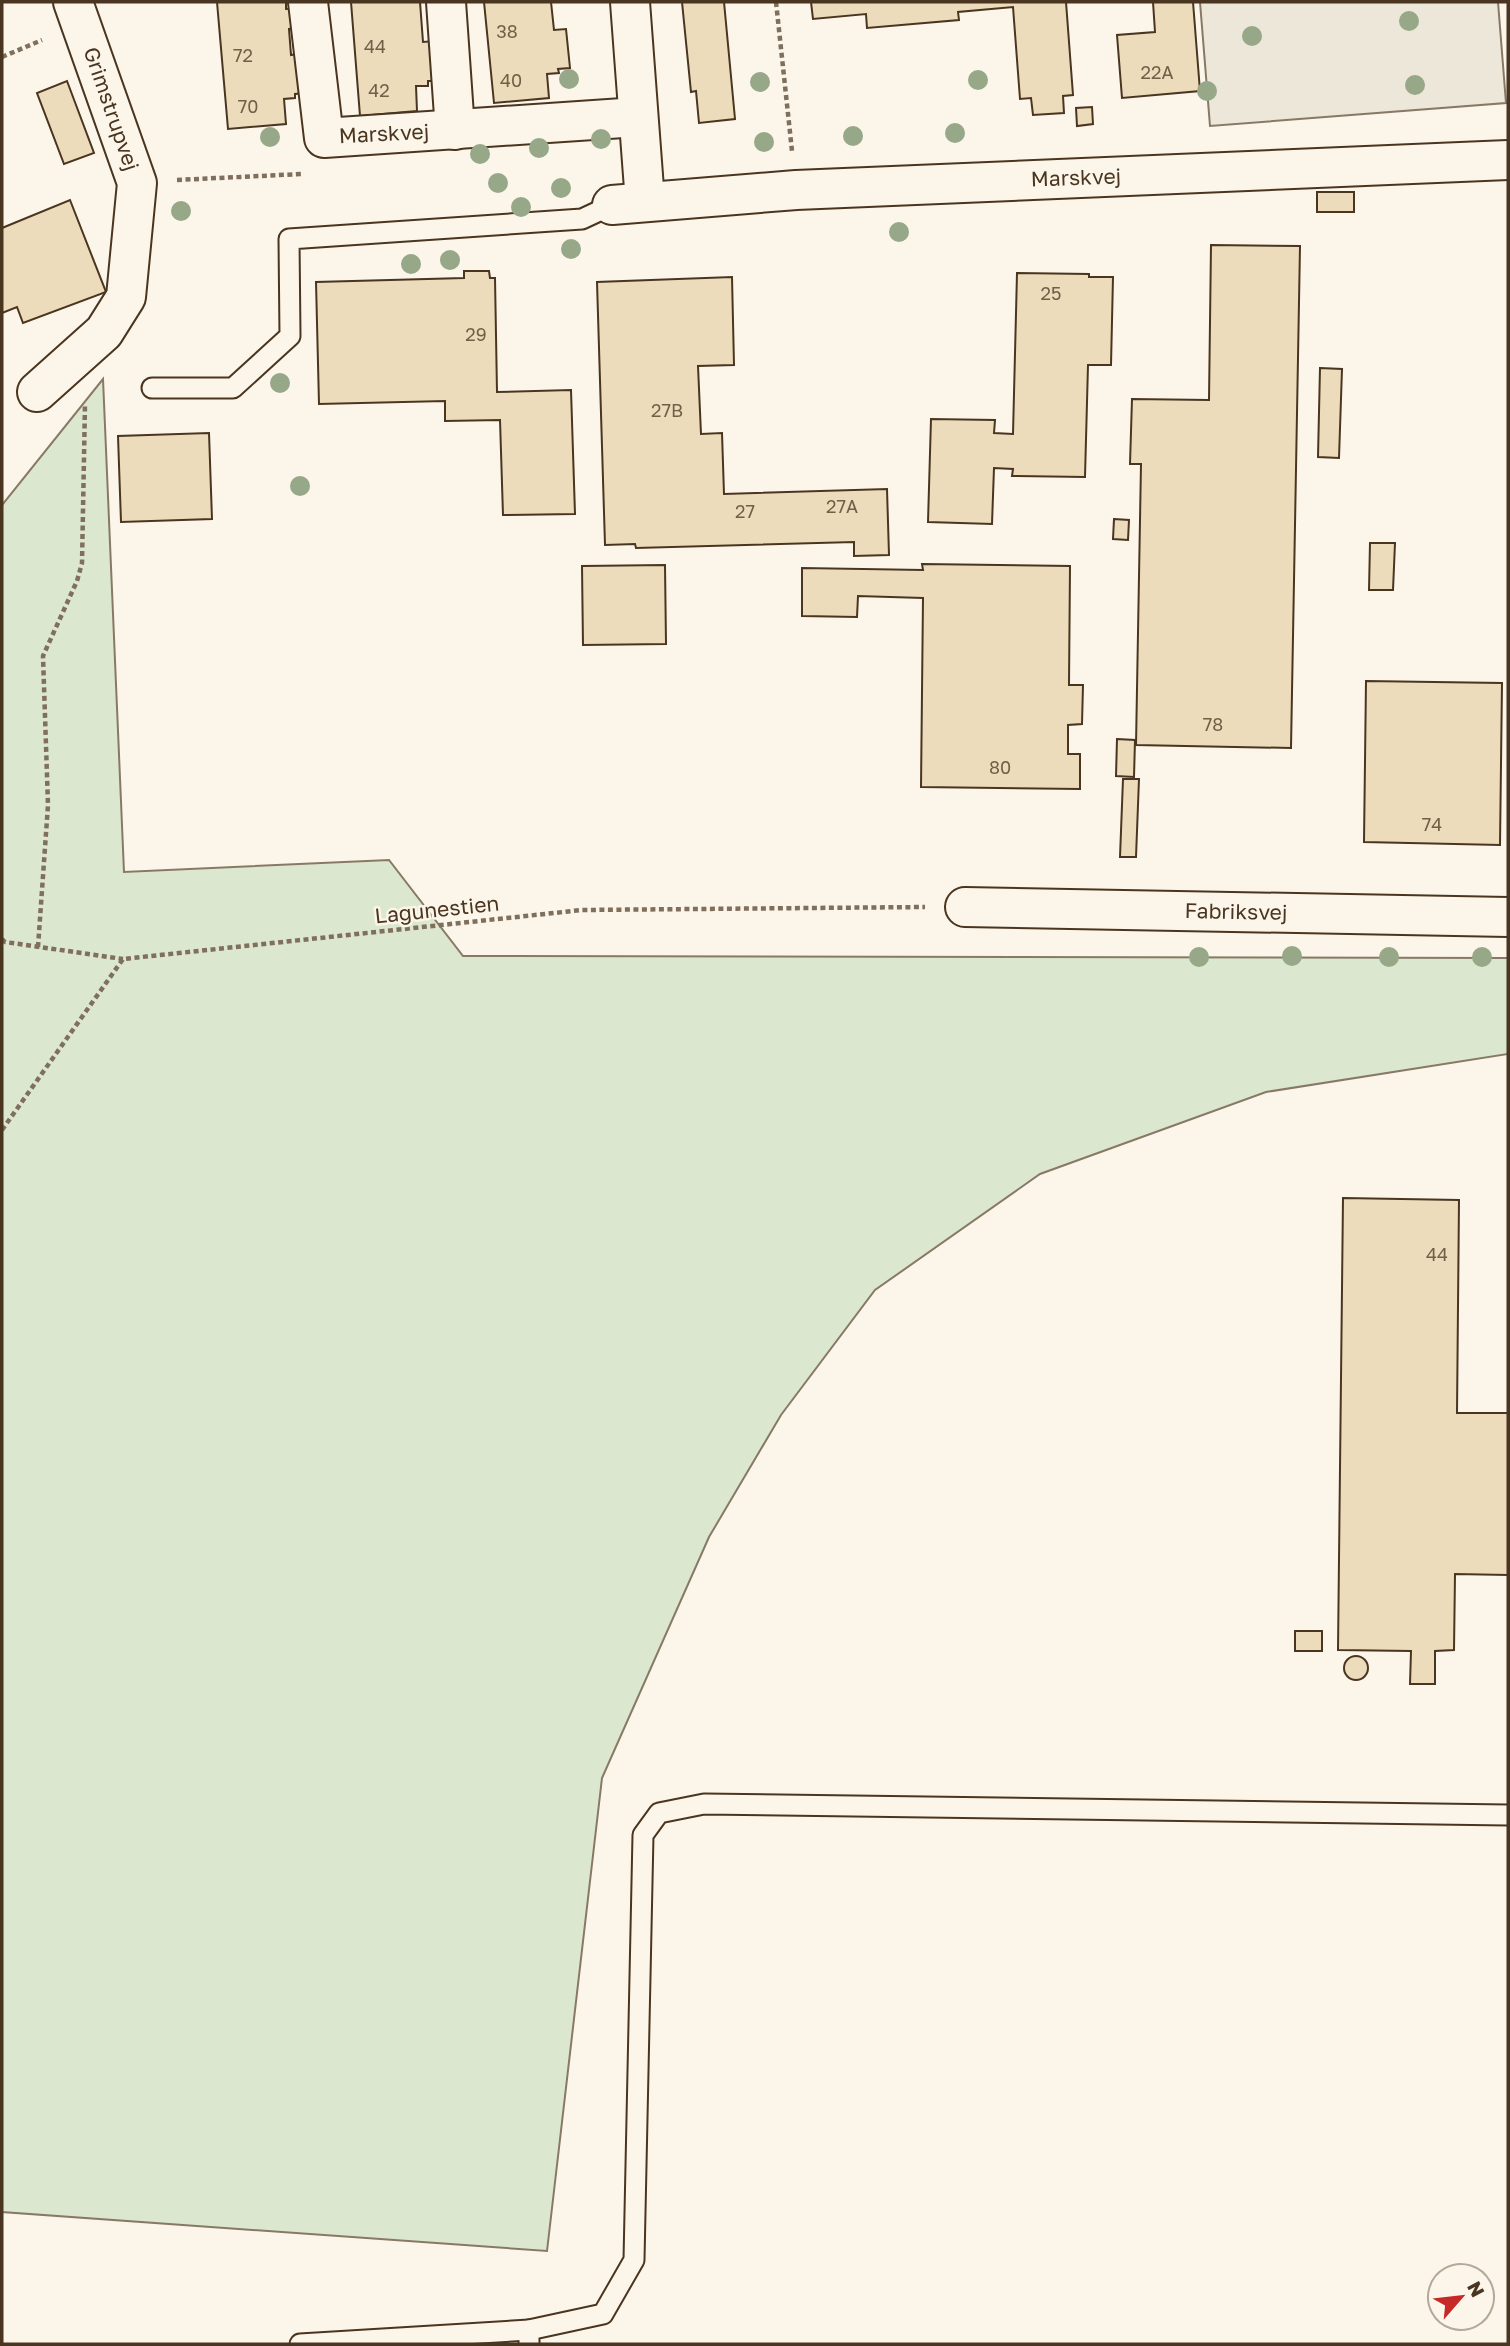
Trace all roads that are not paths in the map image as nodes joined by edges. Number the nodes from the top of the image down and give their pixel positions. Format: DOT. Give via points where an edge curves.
graph roads {
  1 [pos="73,2"];
  2 [pos="308,2"];
  3 [pos="446,2"];
  4 [pos="630,2"];
  5 [pos="638,117"];
  6 [pos="455,130"];
  7 [pos="1508,160"];
  8 [pos="628,203"];
  9 [pos="152,388"];
  10 [pos="37,392"];
  11 [pos="965,907"];
  12 [pos="1508,917"];
  13 [pos="1508,1815"];
  14 [pos="529,2337"];
  15 [pos="300,2344"];
  1 -- 10 [label="street, Grimstrupvej" via="137,183 127,297 104,332"];
  2 -- 6 [label="street, Marskvej" via="324,138"];
  3 -- 6 [label="street, Marskvej"];
  4 -- 5 [label="street"];
  5 -- 6 [label="street, Marskvej"];
  5 -- 8 [label="street"];
  7 -- 8 [label="street, Marskvej" via="796,190"];
  8 -- 9 [label="lane" via="582,219 289,239 290,336 233,388"];
  11 -- 12 [label="street, Fabriksvej"];
  13 -- 14 [label="lane" via="704,1804 659,1813 643,1835 634,2260 603,2314"];
  14 -- 15 [label="lane"];
}
